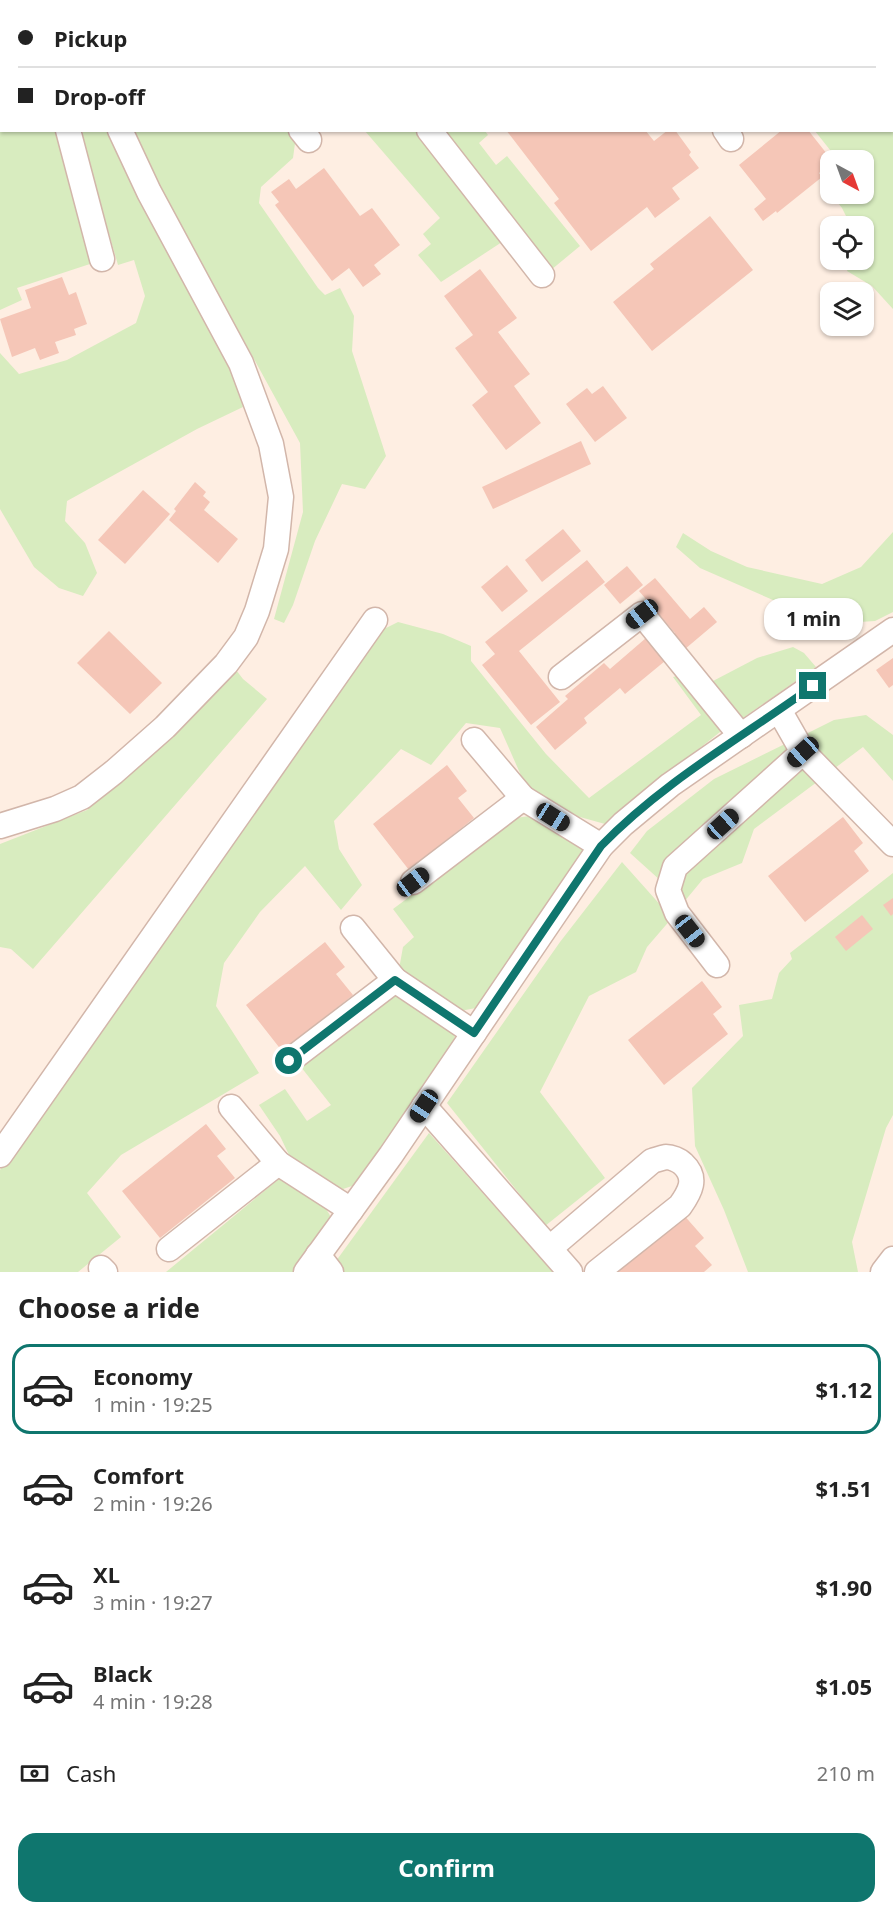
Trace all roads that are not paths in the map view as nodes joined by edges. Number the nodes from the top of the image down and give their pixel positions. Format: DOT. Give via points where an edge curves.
graph roads {
  1 [pos="69,132"];
  2 [pos="121,132"];
  3 [pos="431,132"];
  4 [pos="102,260"];
  5 [pos="542,275"];
  6 [pos="375,620"];
  7 [pos="893,630"];
  8 [pos="561,677"];
  9 [pos="779,710"];
  10 [pos="741,736"];
  11 [pos="474,740"];
  12 [pos="803,752"];
  13 [pos="523,798"];
  14 [pos="0,826"];
  15 [pos="893,844"];
  16 [pos="601,846"];
  17 [pos="413,882"];
  18 [pos="352,928"];
  19 [pos="717,965"];
  20 [pos="395,980"];
  21 [pos="474,1033"];
  22 [pos="289,1061"];
  23 [pos="424,1106"];
  24 [pos="231,1107"];
  25 [pos="0,1155"];
  26 [pos="278,1163"];
  27 [pos="351,1210"];
  28 [pos="550,1248"];
  29 [pos="169,1249"];
  30 [pos="893,1258"];
  31 [pos="318,1266"];
  32 [pos="570,1272"];
  33 [pos="597,1272"];
  34 [pos="883,1272"];
  1 -- 4 [label="street"];
  2 -- 14 [label="street" via="241,363 271,444 281,497 276,549 246,637 226,664 165,727 82,797"];
  3 -- 5 [label="street"];
  6 -- 25 [label="street"];
  7 -- 9 [label="street"];
  8 -- 10 [label="street" via="642,614"];
  9 -- 10 [label="street"];
  9 -- 12 [label="street"];
  10 -- 16 [label="street" via="670,784"];
  11 -- 13 [label="street"];
  12 -- 15 [label="street"];
  12 -- 19 [label="street" via="675,867 668,890 677,913"];
  13 -- 16 [label="street"];
  13 -- 17 [label="street"];
  16 -- 21 [label="street"];
  18 -- 20 [label="street"];
  20 -- 21 [label="street"];
  20 -- 22 [label="street"];
  21 -- 23 [label="street"];
  23 -- 27 [label="street"];
  23 -- 28 [label="street"];
  24 -- 26 [label="street"];
  26 -- 27 [label="street"];
  26 -- 29 [label="street"];
  27 -- 31 [label="street"];
  28 -- 32 [label="street"];
  28 -- 33 [label="street" via="652,1161 667,1157 680,1161 693,1179 690,1193 680,1206"];
  30 -- 34 [label="street"];
}
